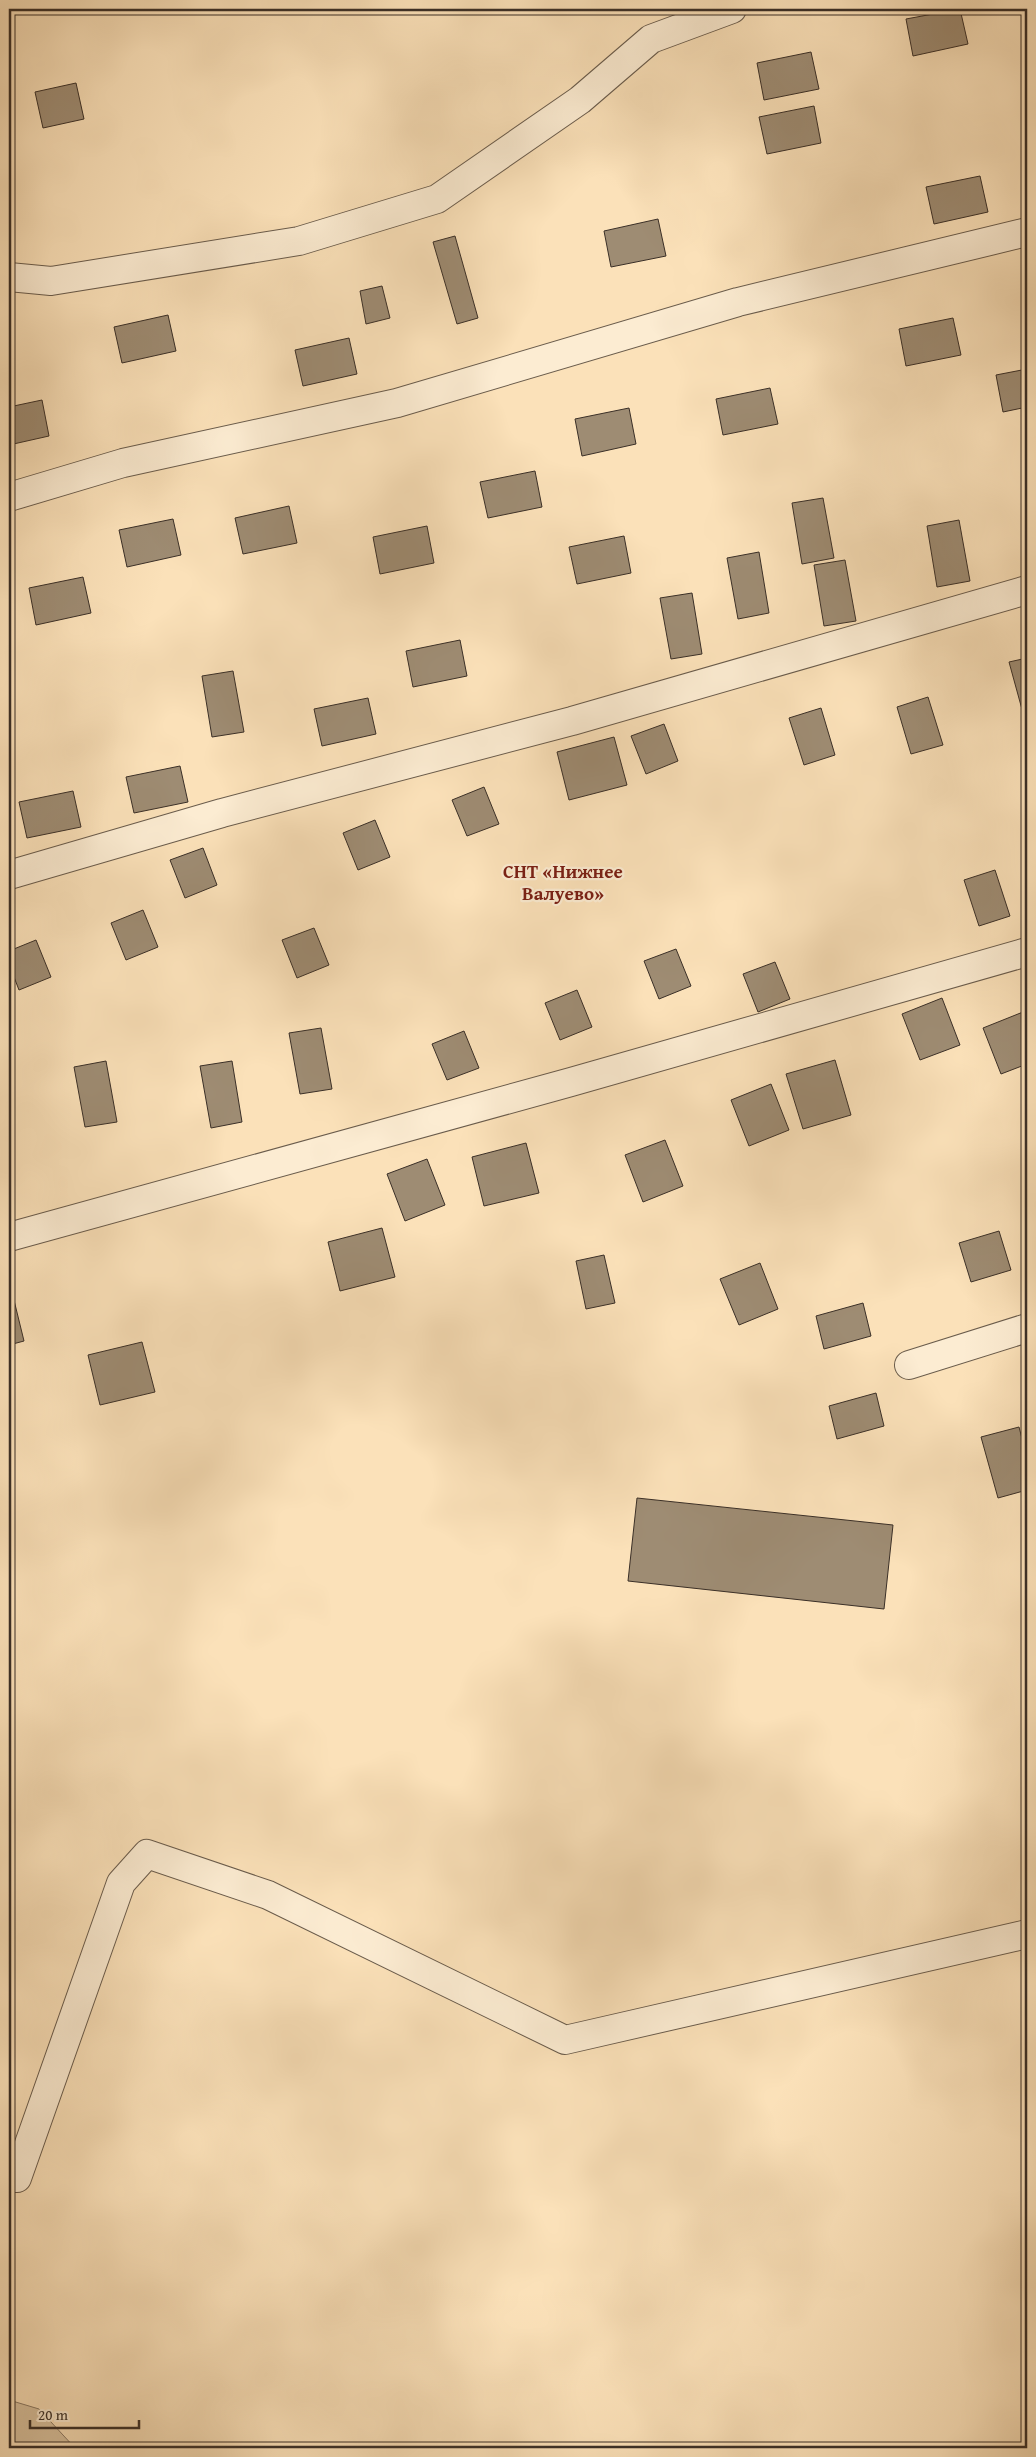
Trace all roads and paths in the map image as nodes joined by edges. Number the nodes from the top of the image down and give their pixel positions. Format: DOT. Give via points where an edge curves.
graph roads {
  1 [pos="732,9"];
  2 [pos="1027,232"];
  3 [pos="9,277"];
  4 [pos="9,498"];
  5 [pos="1027,590"];
  6 [pos="9,875"];
  7 [pos="1027,952"];
  8 [pos="9,1237"];
  9 [pos="1027,1328"];
  10 [pos="909,1365"];
  11 [pos="1027,1934"];
  12 [pos="17,2178"];
  1 -- 3 [label="street" via="651,39 580,100 437,199 299,241 51,281"];
  2 -- 4 [label="street" via="738,302 397,403 123,463"];
  5 -- 6 [label="street" via="582,718 222,813"];
  7 -- 8 [label="street"];
  9 -- 10 [label="street"];
  11 -- 12 [label="street" via="565,2040 268,1895 147,1854 121,1883"];
}
